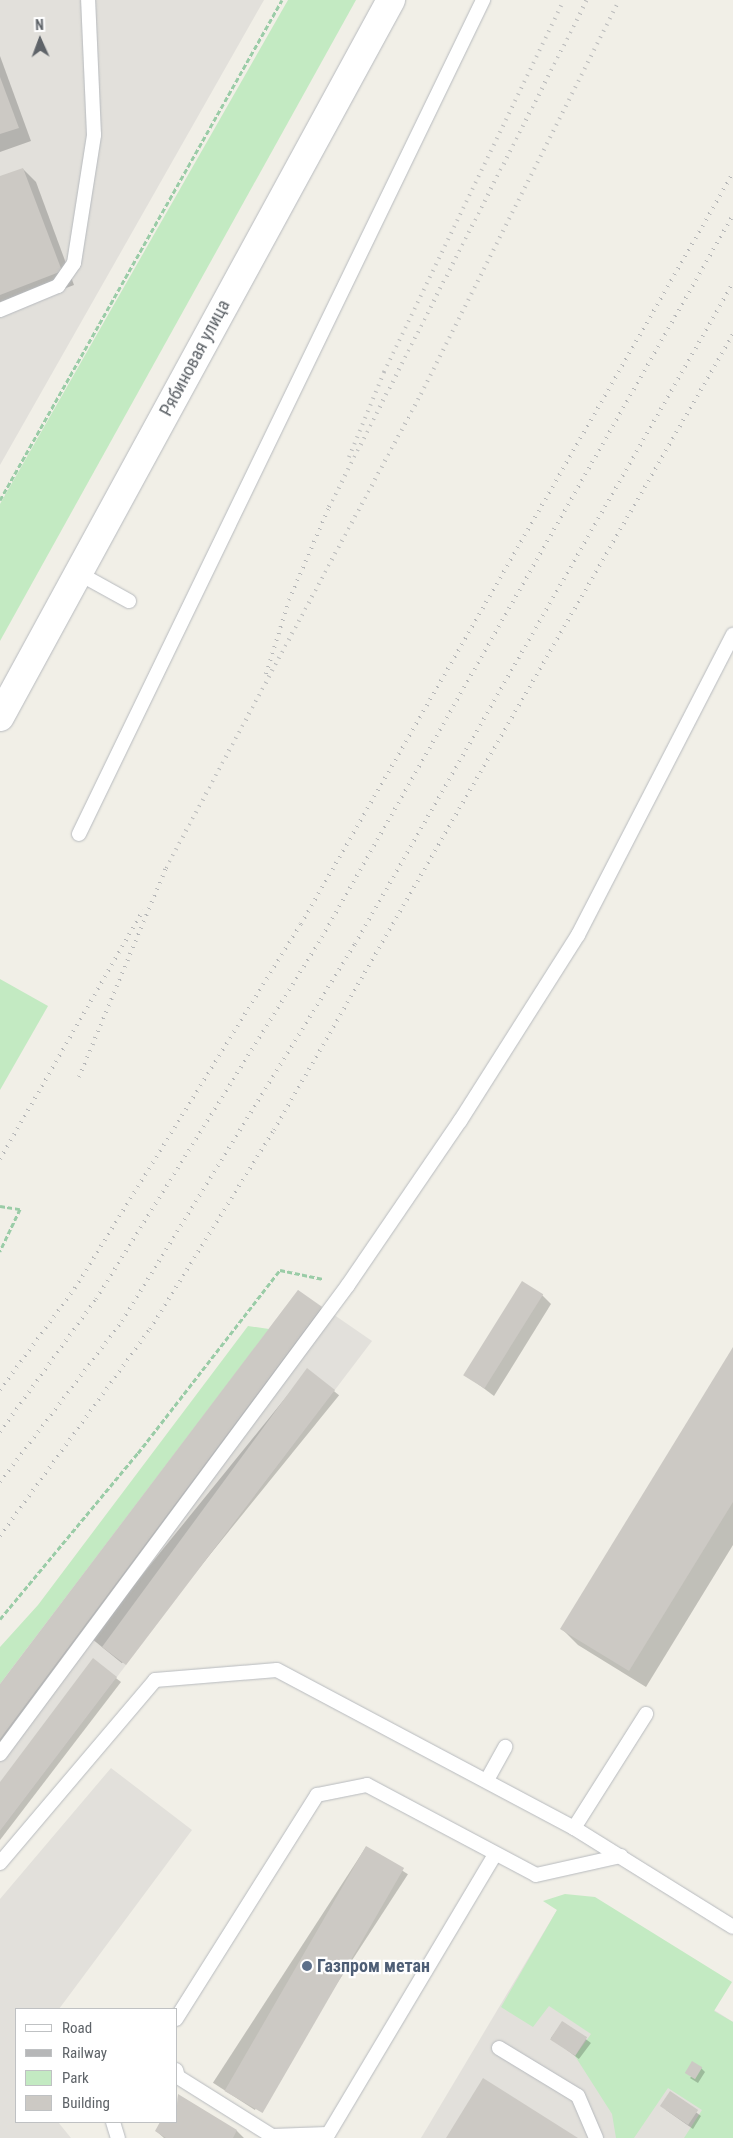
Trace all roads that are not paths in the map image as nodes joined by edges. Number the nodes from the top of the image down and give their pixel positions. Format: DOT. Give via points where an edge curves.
graph roads {
  1 [pos="88,0"];
  2 [pos="391,0"];
  3 [pos="483,0"];
  4 [pos="0,310"];
  5 [pos="80,574"];
  6 [pos="129,601"];
  7 [pos="733,635"];
  8 [pos="0,717"];
  9 [pos="79,834"];
  10 [pos="646,1714"];
  11 [pos="505,1747"];
  12 [pos="0,1754"];
  13 [pos="487,1780"];
  14 [pos="574,1828"];
  15 [pos="495,1854"];
  16 [pos="621,1856"];
  17 [pos="0,1863"];
  18 [pos="733,1927"];
  19 [pos="178,2016"];
  20 [pos="499,2048"];
  21 [pos="178,2077"];
  22 [pos="113,2123"];
  23 [pos="327,2136"];
  24 [pos="118,2138"];
  25 [pos="596,2138"];
  1 -- 4 [label="lane" via="94,135 74,263 58,286"];
  2 -- 5 [label="street, Рябиновая улица"];
  3 -- 9 [label="lane"];
  5 -- 6 [label="lane"];
  5 -- 8 [label="street, Рябиновая улица"];
  7 -- 12 [label="lane" via="578,935 460,1121 348,1285"];
  10 -- 14 [label="lane"];
  11 -- 13 [label="lane"];
  13 -- 14 [label="lane"];
  13 -- 17 [label="lane" via="277,1670 155,1680"];
  14 -- 16 [label="lane"];
  15 -- 16 [label="lane" via="536,1875"];
  15 -- 19 [label="lane" via="367,1786 317,1795"];
  15 -- 23 [label="lane"];
  16 -- 18 [label="lane"];
  20 -- 25 [label="lane" via="578,2096"];
  21 -- 23 [label="lane" via="272,2136"];
  22 -- 24 [label="lane"];
}
